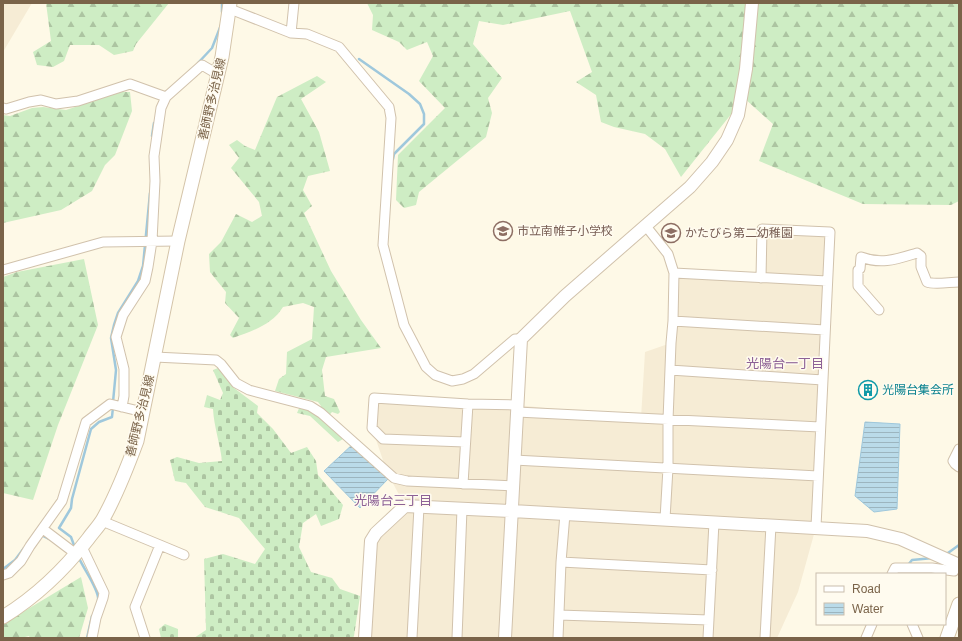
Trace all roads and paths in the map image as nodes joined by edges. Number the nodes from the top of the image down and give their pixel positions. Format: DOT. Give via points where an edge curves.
graph roads {
  1 [pos="294,3"];
  2 [pos="752,3"];
  3 [pos="230,6"];
  4 [pos="291,33"];
  5 [pos="219,74"];
  6 [pos="166,97"];
  7 [pos="3,108"];
  8 [pos="645,225"];
  9 [pos="152,241"];
  10 [pos="178,241"];
  11 [pos="3,270"];
  12 [pos="674,273"];
  13 [pos="761,278"];
  14 [pos="828,281"];
  15 [pos="959,282"];
  16 [pos="879,310"];
  17 [pos="673,321"];
  18 [pos="825,330"];
  19 [pos="521,339"];
  20 [pos="155,357"];
  21 [pos="670,370"];
  22 [pos="823,380"];
  23 [pos="468,404"];
  24 [pos="117,406"];
  25 [pos="517,408"];
  26 [pos="143,412"];
  27 [pos="668,420"];
  28 [pos="820,427"];
  29 [pos="465,442"];
  30 [pos="959,449"];
  31 [pos="514,460"];
  32 [pos="959,467"];
  33 [pos="668,468"];
  34 [pos="818,476"];
  35 [pos="463,484"];
  36 [pos="513,486"];
  37 [pos="419,507"];
  38 [pos="462,509"];
  39 [pos="512,511"];
  40 [pos="565,514"];
  41 [pos="665,519"];
  42 [pos="102,521"];
  43 [pos="714,522"];
  44 [pos="771,525"];
  45 [pos="816,527"];
  46 [pos="43,529"];
  47 [pos="160,545"];
  48 [pos="76,550"];
  49 [pos="184,555"];
  50 [pos="561,562"];
  51 [pos="954,563"];
  52 [pos="712,570"];
  53 [pos="892,573"];
  54 [pos="3,574"];
  55 [pos="959,604"];
  56 [pos="559,615"];
  57 [pos="3,616"];
  58 [pos="709,620"];
  59 [pos="872,625"];
  60 [pos="912,625"];
  61 [pos="92,638"];
  62 [pos="145,638"];
  63 [pos="364,638"];
  64 [pos="412,638"];
  65 [pos="456,638"];
  66 [pos="505,638"];
  67 [pos="558,638"];
  68 [pos="708,638"];
  69 [pos="765,638"];
  70 [pos="866,638"];
  71 [pos="918,638"];
  72 [pos="947,638"];
  1 -- 4 [label="street"];
  2 -- 8 [label="street" via="746,69 738,115 727,140 690,187"];
  3 -- 4 [label="street"];
  3 -- 5 [label="main road, 善師野多治見線"];
  4 -- 19 [label="street" via="307,34 339,47 389,107 390,157 383,245 404,325 426,367 435,375 452,381 463,379 474,374 515,339"];
  5 -- 6 [label="street" via="202,65"];
  5 -- 10 [label="main road, 善師野多治見線"];
  6 -- 7 [label="street" via="130,84 78,101 56,104 41,100"];
  6 -- 9 [label="street" via="161,108 155,149"];
  8 -- 12 [label="street" via="668,254"];
  8 -- 19 [label="street"];
  9 -- 10 [label="street"];
  9 -- 11 [label="street" via="103,242"];
  9 -- 24 [label="street" via="145,281 123,316 117,332 124,369 124,396"];
  10 -- 20 [label="main road, 善師野多治見線"];
  12 -- 13 [label="street"];
  12 -- 17 [label="street"];
  13 -- 14 [label="street"];
  13 -- 14 [label="street" via="762,229 822,231 830,232"];
  14 -- 18 [label="street"];
  15 -- 16 [label="street" via="927,282 921,256 917,253 889,261 871,261 862,257 858,270 858,286"];
  17 -- 18 [label="street"];
  17 -- 21 [label="street"];
  18 -- 22 [label="street"];
  19 -- 25 [label="street"];
  20 -- 26 [label="main road, 善師野多治見線"];
  20 -- 35 [label="street" via="216,360 236,383 249,390 310,406 322,413 394,478"];
  21 -- 22 [label="street"];
  21 -- 27 [label="street"];
  22 -- 28 [label="street"];
  23 -- 25 [label="street"];
  23 -- 29 [label="street"];
  23 -- 29 [label="street" via="374,398 372,428 382,438"];
  24 -- 26 [label="street"];
  24 -- 46 [label="street" via="86,422 62,502"];
  25 -- 27 [label="street"];
  25 -- 31 [label="street"];
  26 -- 42 [label="main road, 善師野多治見線" via="119,489"];
  27 -- 28 [label="street"];
  27 -- 33 [label="street"];
  28 -- 34 [label="street"];
  29 -- 35 [label="street"];
  30 -- 32 [label="street" via="953,461"];
  31 -- 33 [label="street"];
  31 -- 36 [label="street"];
  33 -- 34 [label="street"];
  33 -- 41 [label="street"];
  34 -- 45 [label="street"];
  35 -- 36 [label="street"];
  36 -- 39 [label="street"];
  37 -- 38 [label="street"];
  37 -- 63 [label="street" via="405,506 371,541"];
  37 -- 64 [label="street"];
  38 -- 39 [label="street"];
  38 -- 65 [label="street"];
  39 -- 40 [label="street"];
  39 -- 66 [label="street"];
  40 -- 41 [label="street"];
  40 -- 50 [label="street"];
  41 -- 43 [label="street"];
  42 -- 47 [label="street"];
  42 -- 48 [label="main road, 善師野多治見線"];
  43 -- 44 [label="street"];
  43 -- 52 [label="street"];
  44 -- 45 [label="street"];
  44 -- 69 [label="street"];
  45 -- 51 [label="street" via="867,531 901,539"];
  46 -- 48 [label="street"];
  46 -- 54 [label="street" via="21,561"];
  47 -- 49 [label="street"];
  47 -- 62 [label="street" via="135,607"];
  48 -- 57 [label="main road, 善師野多治見線" via="57,575 43,588"];
  48 -- 61 [label="street" via="104,593"];
  50 -- 52 [label="street"];
  50 -- 56 [label="street"];
  51 -- 53 [label="street" via="954,571 895,568"];
  52 -- 58 [label="street"];
  55 -- 72 [label="main road"];
  56 -- 58 [label="street"];
  56 -- 67 [label="street"];
  58 -- 68 [label="street"];
  59 -- 70 [label="street"];
  60 -- 71 [label="street"];
}
